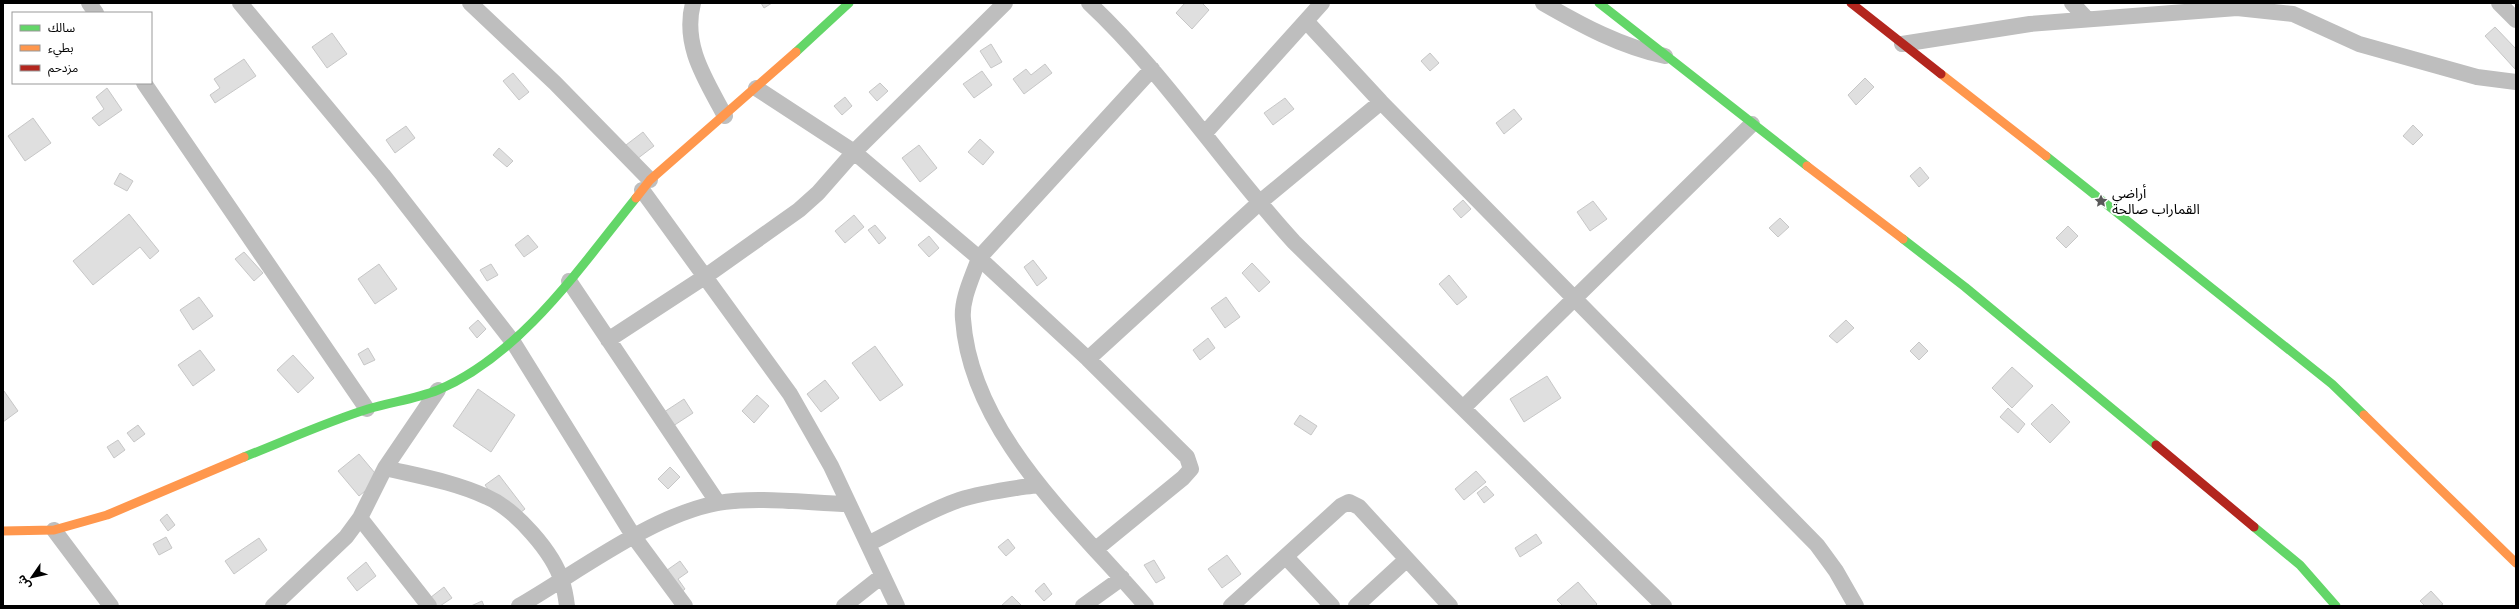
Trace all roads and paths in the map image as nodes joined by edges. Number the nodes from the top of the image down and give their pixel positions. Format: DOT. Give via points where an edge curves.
graph roads {
  1 [pos="89,3"];
  2 [pos="240,3"];
  3 [pos="470,3"];
  4 [pos="693,3"];
  5 [pos="849,3"];
  6 [pos="1005,3"];
  7 [pos="1322,3"];
  8 [pos="1543,3"];
  9 [pos="1599,3"];
  10 [pos="1851,3"];
  11 [pos="2072,3"];
  12 [pos="2499,3"];
  13 [pos="1092,4"];
  14 [pos="2287,9"];
  15 [pos="95,12"];
  16 [pos="2086,18"];
  17 [pos="2516,20"];
  18 [pos="1306,21"];
  19 [pos="1902,44"];
  20 [pos="1671,58"];
  21 [pos="1152,69"];
  22 [pos="2516,82"];
  23 [pos="145,84"];
  24 [pos="756,88"];
  25 [pos="1381,102"];
  26 [pos="725,116"];
  27 [pos="1752,124"];
  28 [pos="1205,133"];
  29 [pos="854,152"];
  30 [pos="646,185"];
  31 [pos="1259,203"];
  32 [pos="979,258"];
  33 [pos="706,276"];
  34 [pos="569,281"];
  35 [pos="1574,298"];
  36 [pos="608,340"];
  37 [pos="513,342"];
  38 [pos="1088,359"];
  39 [pos="438,390"];
  40 [pos="1464,408"];
  41 [pos="367,409"];
  42 [pos="385,468"];
  43 [pos="1037,485"];
  44 [pos="718,503"];
  45 [pos="849,504"];
  46 [pos="360,518"];
  47 [pos="54,530"];
  48 [pos="3,531"];
  49 [pos="634,537"];
  50 [pos="868,544"];
  51 [pos="1096,550"];
  52 [pos="1286,556"];
  53 [pos="1406,560"];
  54 [pos="2516,563"];
  55 [pos="882,576"];
  56 [pos="1122,578"];
  57 [pos="562,582"];
  58 [pos="1660,605"];
  59 [pos="111,606"];
  60 [pos="273,606"];
  61 [pos="429,606"];
  62 [pos="519,606"];
  63 [pos="567,606"];
  64 [pos="685,606"];
  65 [pos="844,606"];
  66 [pos="897,606"];
  67 [pos="1082,606"];
  68 [pos="1146,606"];
  69 [pos="1231,606"];
  70 [pos="1332,606"];
  71 [pos="1356,606"];
  72 [pos="1450,606"];
  73 [pos="1856,606"];
  74 [pos="2336,606"];
  1 -- 15 [label="street"];
  2 -- 37 [label="street" via="383,175"];
  3 -- 30 [label="street" via="555,83"];
  4 -- 26 [label="street" via="690,16 694,56"];
  5 -- 24 [label="street"];
  6 -- 29 [label="street"];
  7 -- 18 [label="street"];
  8 -- 20 [label="street" via="1609,39 1641,51"];
  9 -- 20 [label="street"];
  10 -- 19 [label="street"];
  11 -- 16 [label="street"];
  12 -- 17 [label="street"];
  13 -- 21 [label="street"];
  14 -- 16 [label="street" via="2237,8"];
  14 -- 22 [label="street" via="2359,44 2477,77"];
  16 -- 19 [label="street"];
  18 -- 25 [label="street"];
  18 -- 28 [label="street"];
  19 -- 54 [label="street" via="2332,384"];
  20 -- 27 [label="street"];
  21 -- 28 [label="street"];
  21 -- 32 [label="street"];
  23 -- 41 [label="street"];
  24 -- 26 [label="street"];
  24 -- 29 [label="street"];
  25 -- 31 [label="street"];
  25 -- 35 [label="street"];
  26 -- 30 [label="street"];
  27 -- 35 [label="street"];
  27 -- 74 [label="street" via="1965,287 2300,565"];
  28 -- 31 [label="street"];
  29 -- 32 [label="street"];
  29 -- 33 [label="street" via="818,193 799,210"];
  30 -- 33 [label="street"];
  30 -- 34 [label="street"];
  31 -- 38 [label="street"];
  31 -- 40 [label="street" via="1294,242"];
  32 -- 38 [label="street"];
  32 -- 43 [label="street" via="962,318 969,356 984,396 998,423"];
  33 -- 36 [label="street"];
  33 -- 45 [label="street" via="812,429"];
  34 -- 36 [label="street"];
  34 -- 37 [label="street"];
  35 -- 40 [label="street"];
  35 -- 73 [label="street" via="1817,545 1836,571"];
  36 -- 44 [label="street"];
  37 -- 39 [label="street" via="469,373"];
  37 -- 49 [label="street"];
  38 -- 51 [label="street" via="1188,457 1191,469 1184,478"];
  39 -- 41 [label="street"];
  39 -- 42 [label="street"];
  40 -- 58 [label="street"];
  41 -- 47 [label="street" via="191,478 107,515"];
  42 -- 46 [label="street"];
  42 -- 57 [label="street" via="463,487 489,497 510,510 554,563"];
  43 -- 50 [label="street" via="958,500"];
  43 -- 51 [label="street"];
  44 -- 45 [label="street" via="746,501"];
  44 -- 49 [label="street" via="674,516"];
  45 -- 50 [label="street"];
  46 -- 60 [label="street" via="346,537"];
  46 -- 61 [label="street"];
  47 -- 48 [label="street"];
  47 -- 59 [label="street"];
  49 -- 57 [label="street"];
  49 -- 64 [label="street"];
  50 -- 55 [label="street"];
  51 -- 56 [label="street"];
  52 -- 53 [label="street" via="1341,506 1349,502 1359,507"];
  52 -- 69 [label="street"];
  52 -- 70 [label="street"];
  53 -- 71 [label="street"];
  53 -- 72 [label="street"];
  55 -- 65 [label="street"];
  55 -- 66 [label="street"];
  56 -- 67 [label="street"];
  56 -- 68 [label="street"];
  57 -- 62 [label="street"];
  57 -- 63 [label="street"];
}
